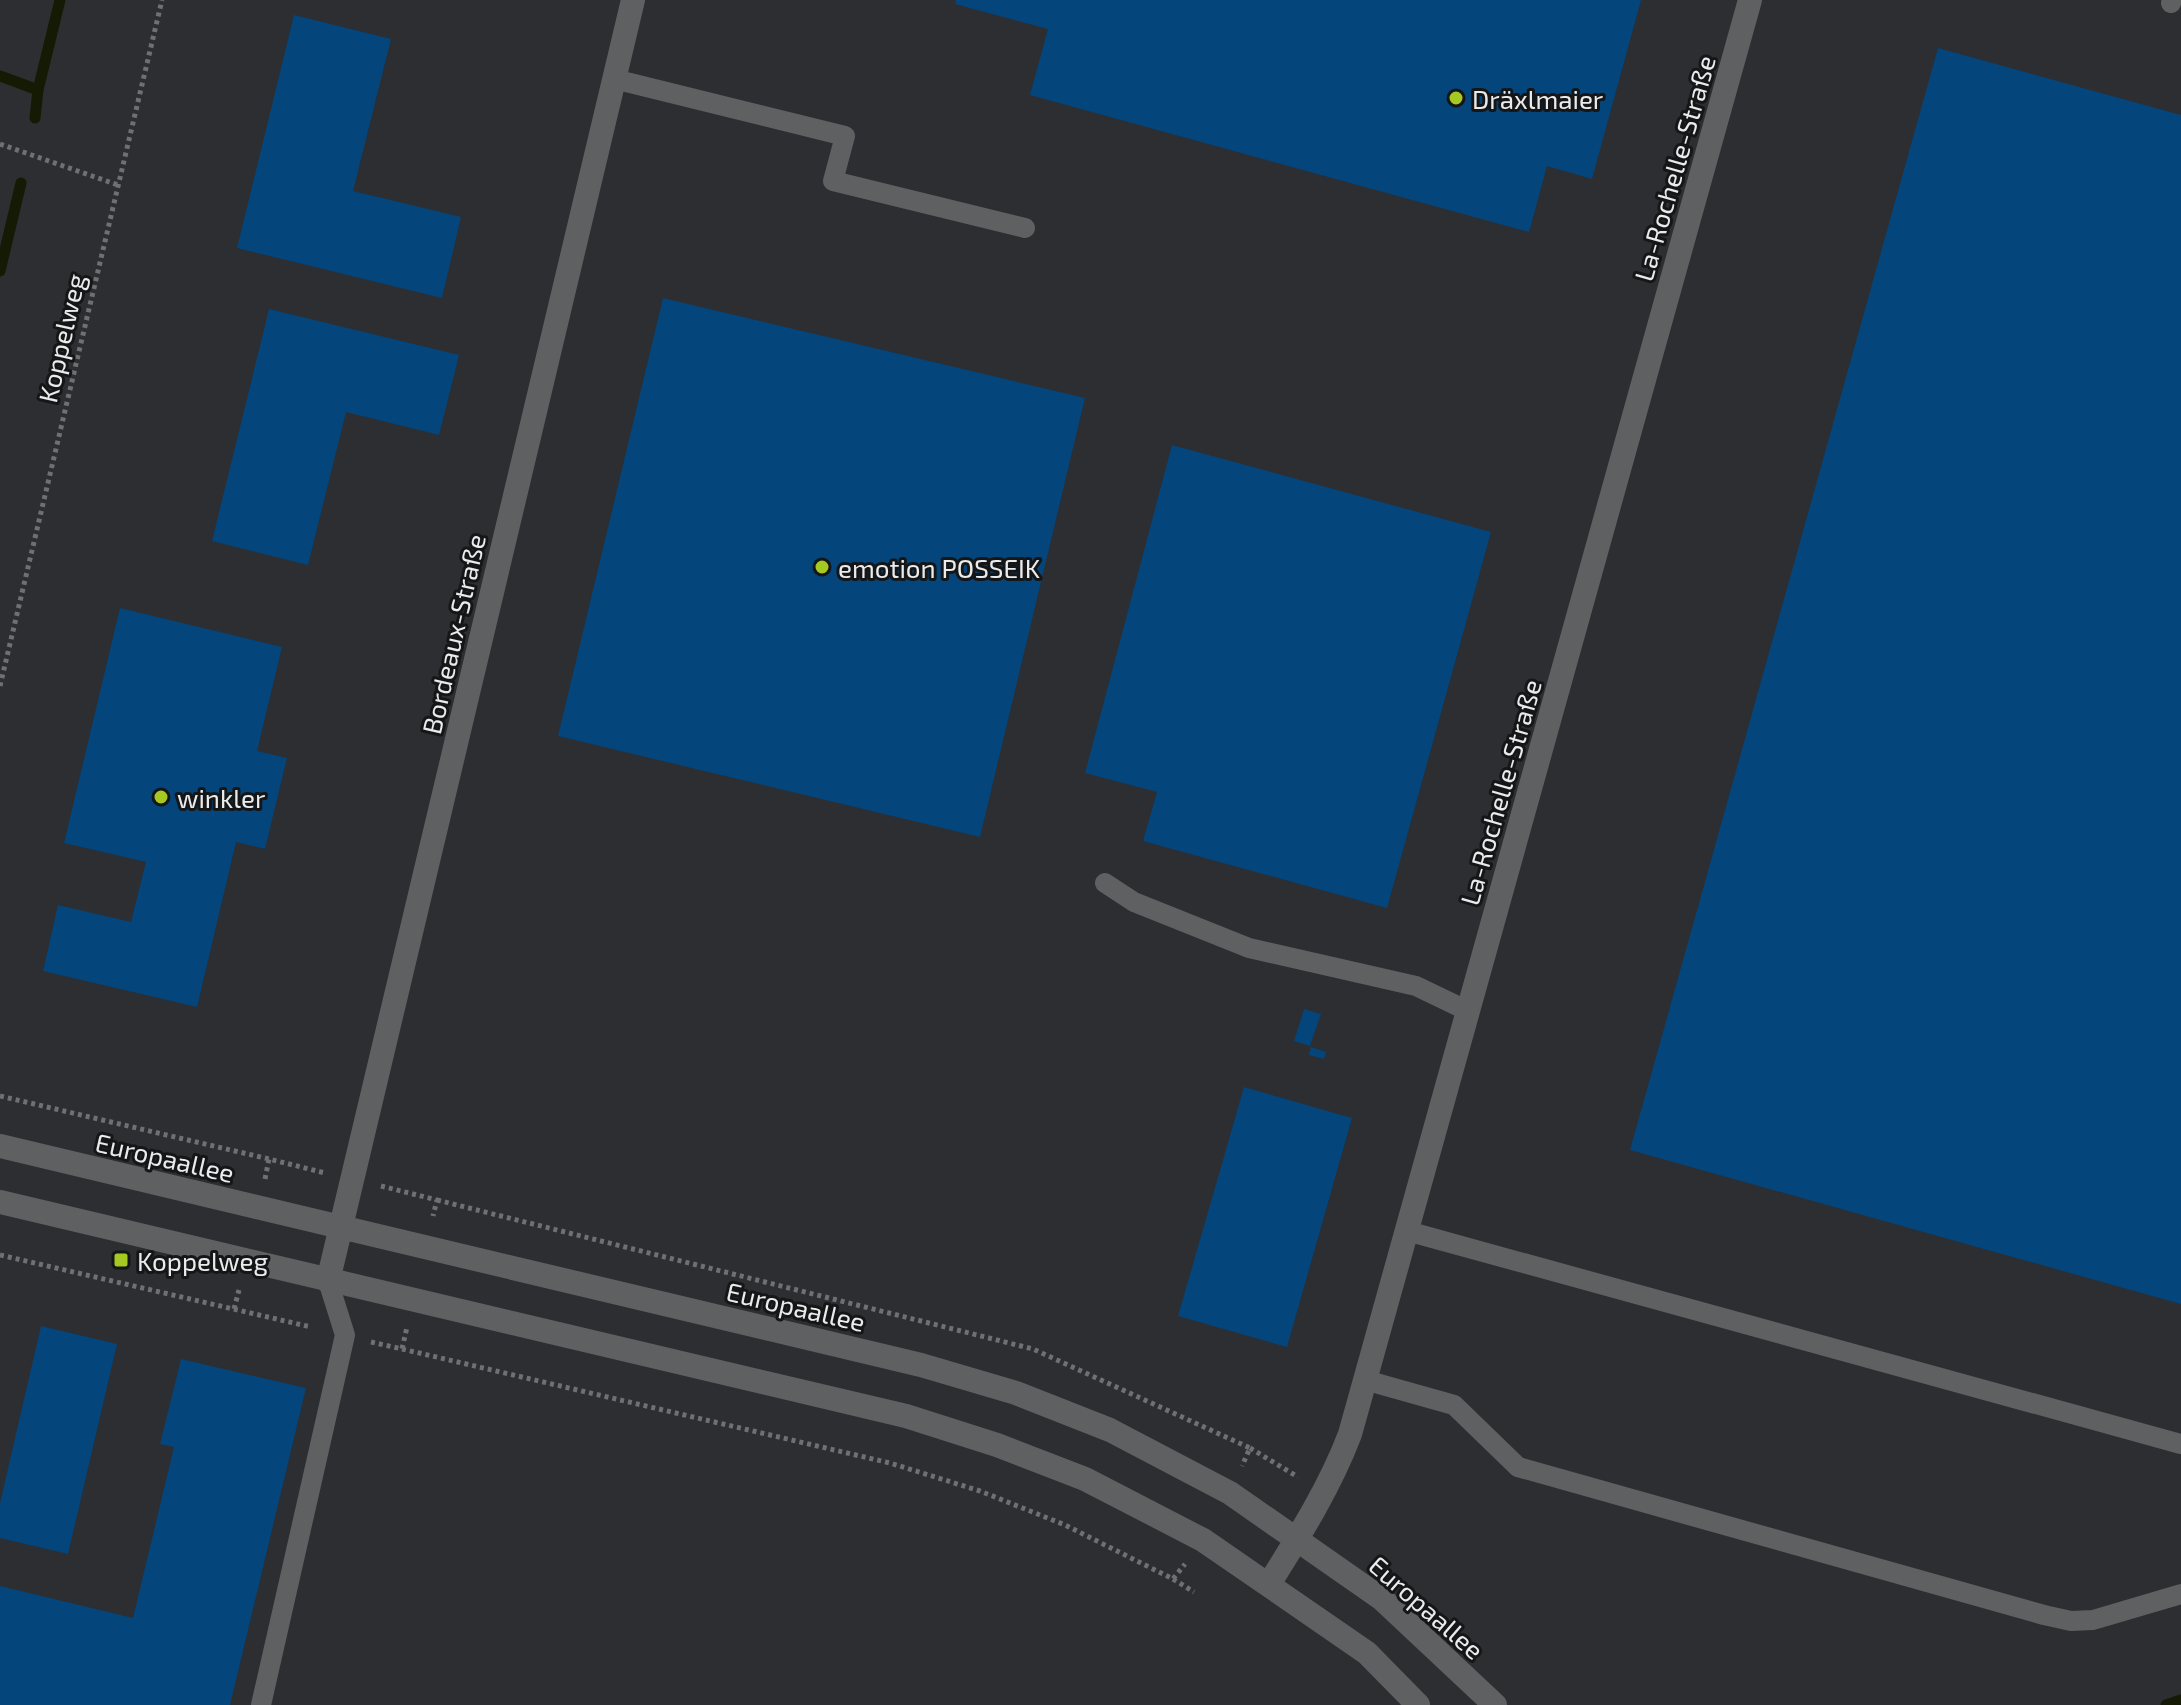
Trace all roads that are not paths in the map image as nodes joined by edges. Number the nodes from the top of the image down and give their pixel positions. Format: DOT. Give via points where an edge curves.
graph roads {
  1 [pos="633,0"];
  2 [pos="1750,0"];
  3 [pos="614,79"];
  4 [pos="1025,228"];
  5 [pos="1105,883"];
  6 [pos="1468,1011"];
  7 [pos="0,1146"];
  8 [pos="0,1202"];
  9 [pos="341,1227"];
  10 [pos="1407,1231"];
  11 [pos="328,1281"];
  12 [pos="1365,1380"];
  13 [pos="2181,1444"];
  14 [pos="1297,1539"];
  15 [pos="1269,1584"];
  16 [pos="2181,1594"];
  17 [pos="261,1705"];
  18 [pos="1418,1705"];
  19 [pos="1495,1705"];
  1 -- 3 [label="street, Bordeaux-Straße"];
  2 -- 6 [label="street, La-Rochelle-Straße"];
  3 -- 4 [label="lane" via="845,136 833,181"];
  3 -- 9 [label="street, Bordeaux-Straße"];
  5 -- 6 [label="lane" via="1134,902 1249,948 1416,986"];
  6 -- 10 [label="street, La-Rochelle-Straße"];
  7 -- 9 [label="street, Europaallee"];
  8 -- 11 [label="street"];
  9 -- 11 [label="street, Bordeaux-Straße"];
  9 -- 14 [label="street, Europaallee" via="921,1365 1016,1393 1110,1430 1230,1493"];
  10 -- 12 [label="street, La-Rochelle-Straße"];
  10 -- 13 [label="lane"];
  11 -- 15 [label="street" via="906,1416 997,1445 1085,1479 1203,1540"];
  11 -- 17 [label="lane" via="345,1335"];
  12 -- 14 [label="street, La-Rochelle-Straße" via="1337,1467"];
  12 -- 16 [label="lane" via="1454,1405 1518,1467 2044,1615 2093,1620"];
  14 -- 15 [label="street, La-Rochelle-Straße"];
  14 -- 19 [label="street, Europaallee" via="1382,1599"];
  15 -- 18 [label="street" via="1367,1653"];
}
